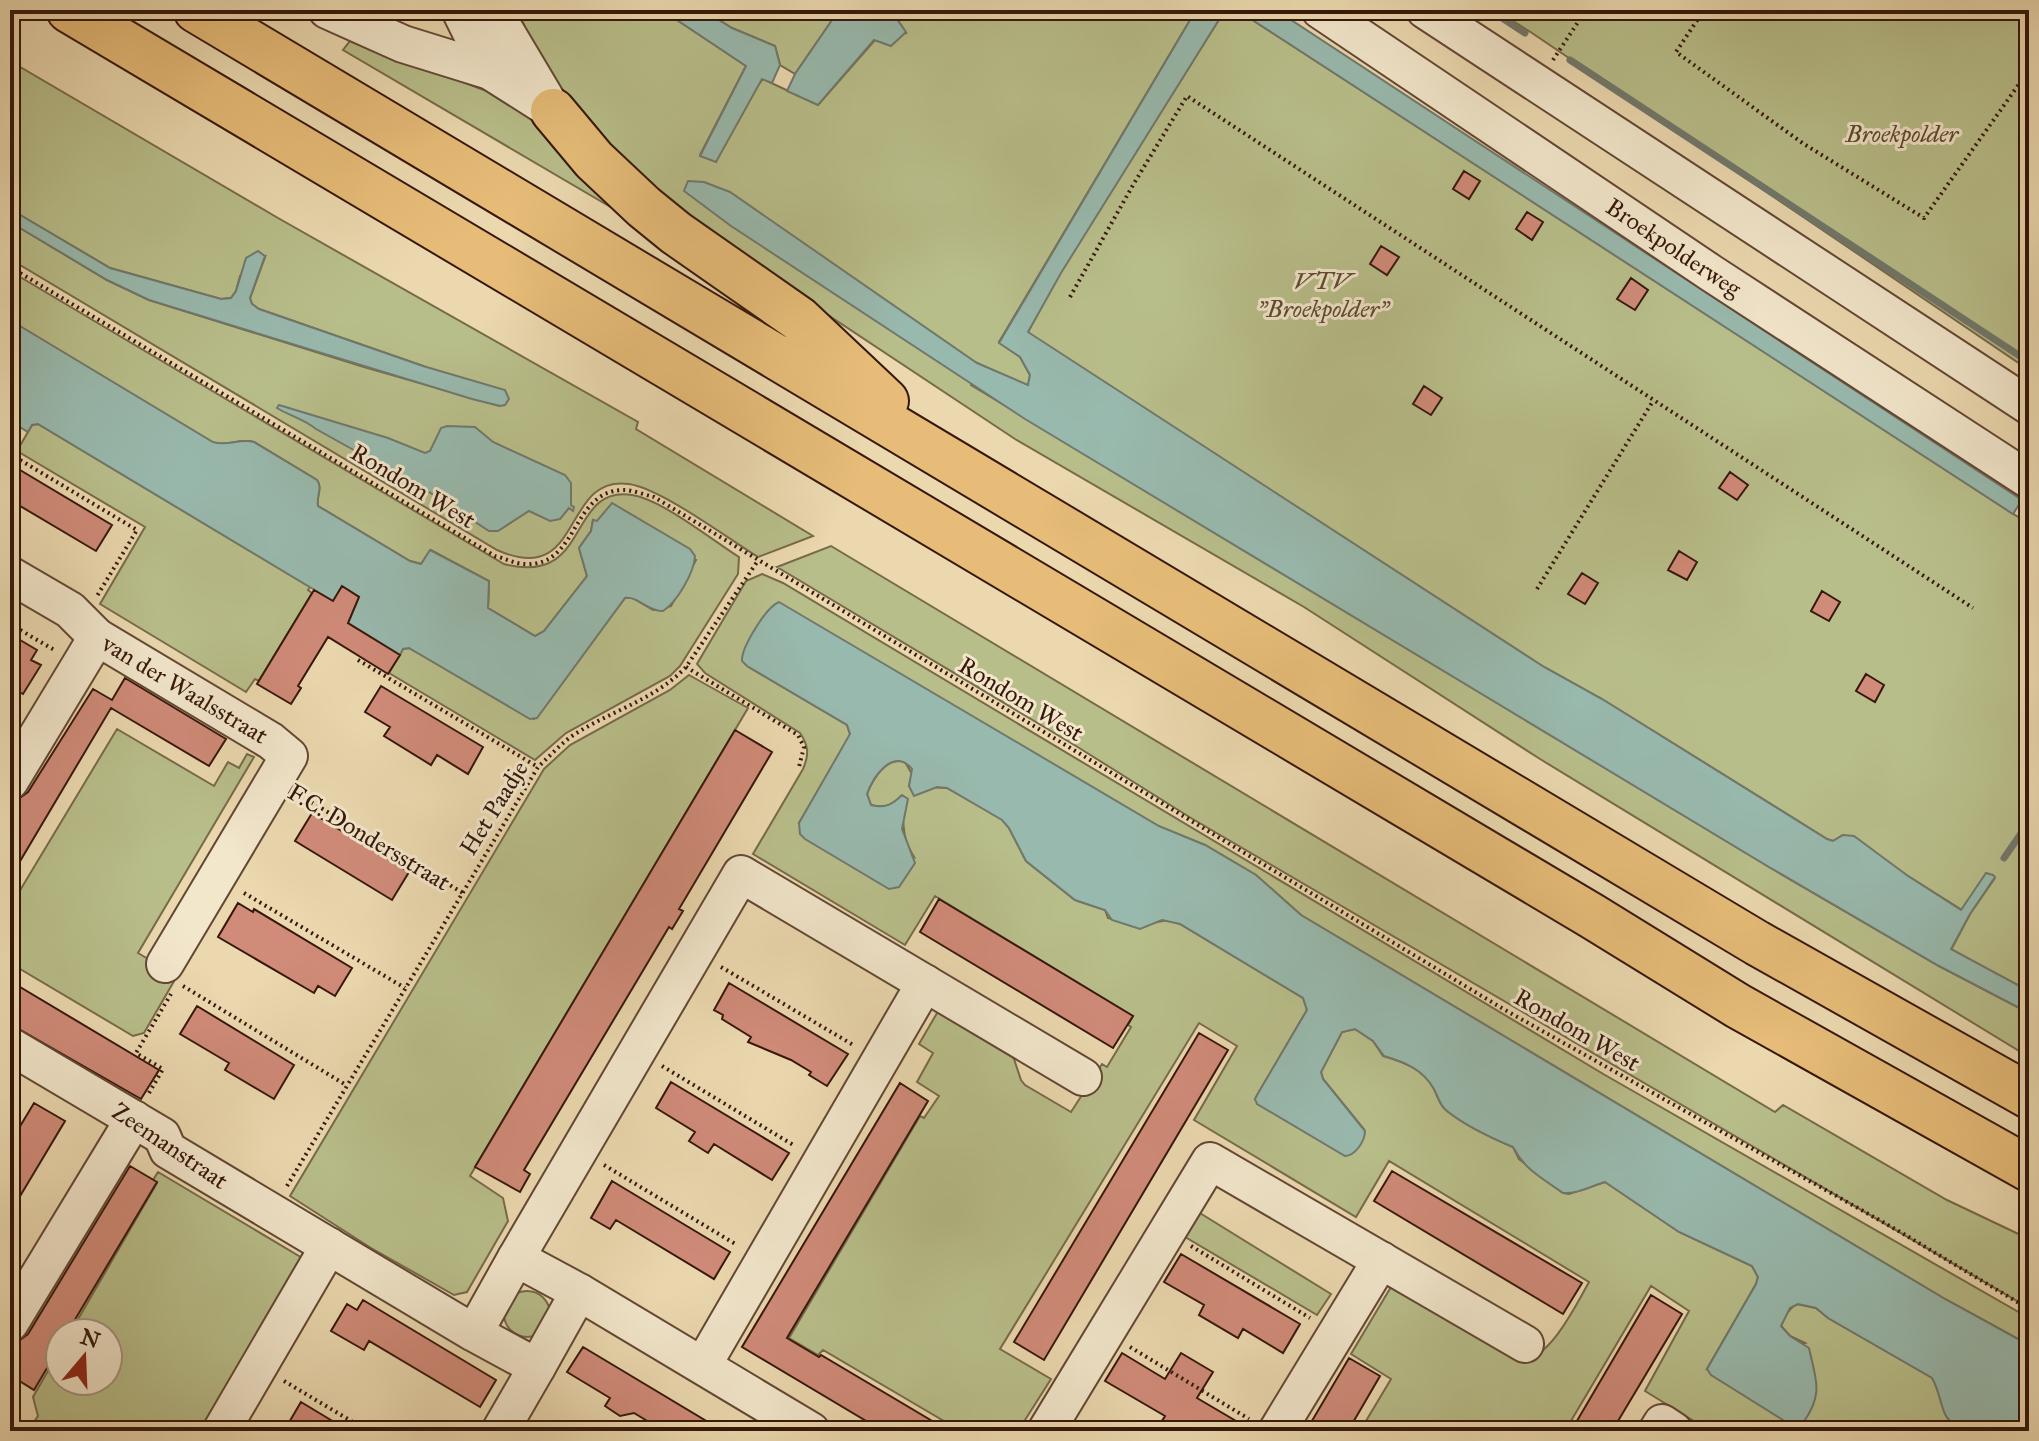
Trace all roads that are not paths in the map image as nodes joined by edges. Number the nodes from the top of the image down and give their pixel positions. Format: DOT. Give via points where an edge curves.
graph roads {
  1 [pos="69,10"];
  2 [pos="196,10"];
  3 [pos="327,10"];
  4 [pos="460,10"];
  5 [pos="493,10"];
  6 [pos="1320,10"];
  7 [pos="1425,10"];
  8 [pos="490,71"];
  9 [pos="553,111"];
  10 [pos="2029,406"];
  11 [pos="949,460"];
  12 [pos="2029,480"];
  13 [pos="10,575"];
  14 [pos="86,641"];
  15 [pos="282,768"];
  16 [pos="10,781"];
  17 [pos="165,964"];
  18 [pos="925,983"];
  19 [pos="10,1046"];
  20 [pos="1083,1077"];
  21 [pos="2029,1096"];
  22 [pos="134,1119"];
  23 [pos="2029,1169"];
  24 [pos="329,1246"];
  25 [pos="516,1258"];
  26 [pos="1381,1260"];
  27 [pos="579,1292"];
  28 [pos="10,1323"];
  29 [pos="474,1333"];
  30 [pos="1525,1344"];
  31 [pos="703,1365"];
  32 [pos="537,1367"];
  33 [pos="1266,1427"];
  34 [pos="221,1431"];
  35 [pos="500,1431"];
  36 [pos="811,1431"];
  37 [pos="1046,1431"];
  38 [pos="1657,1431"];
  39 [pos="1674,1431"];
  1 -- 23 [label="highway" via="1738,1006"];
  2 -- 11 [label="highway"];
  3 -- 8 [label="street" via="403,44"];
  4 -- 8 [label="street"];
  5 -- 9 [label="street"];
  6 -- 12 [label="street, Broekpolderweg"];
  7 -- 10 [label="street"];
  8 -- 9 [label="street"];
  9 -- 11 [label="highway" via="644,207 799,319"];
  11 -- 21 [label="highway" via="1757,943"];
  13 -- 14 [label="street, van der Waalsstraat" via="70,610"];
  14 -- 15 [label="street, van der Waalsstraat" via="271,741"];
  14 -- 16 [label="street"];
  15 -- 17 [label="street, F.C. Dondersstraat"];
  18 -- 20 [label="street"];
  18 -- 25 [label="street" via="741,874"];
  18 -- 31 [label="street"];
  19 -- 22 [label="street, Zeemanstraat"];
  22 -- 24 [label="street, Zeemanstraat" via="162,1136 168,1150"];
  22 -- 28 [label="street"];
  24 -- 29 [label="street, Zeemanstraat"];
  24 -- 34 [label="street"];
  25 -- 27 [label="street"];
  25 -- 29 [label="street"];
  26 -- 30 [label="street"];
  26 -- 33 [label="street" via="1336,1333"];
  26 -- 37 [label="street" via="1210,1161"];
  27 -- 31 [label="street"];
  27 -- 32 [label="street"];
  29 -- 32 [label="street, Zeemanstraat"];
  31 -- 36 [label="street"];
  32 -- 35 [label="street"];
  38 -- 39 [label="street" via="1662,1423"];
}
